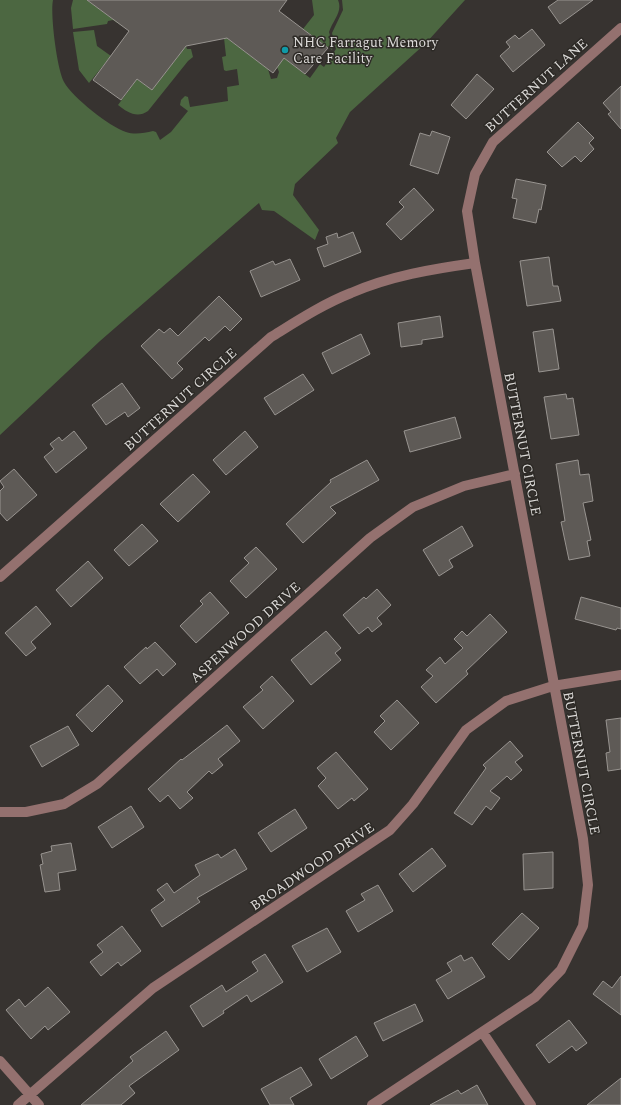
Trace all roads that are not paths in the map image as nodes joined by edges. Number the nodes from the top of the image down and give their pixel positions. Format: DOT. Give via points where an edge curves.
graph roads {
  1 [pos="621,28"];
  2 [pos="474,263"];
  3 [pos="515,474"];
  4 [pos="0,577"];
  5 [pos="621,675"];
  6 [pos="554,686"];
  7 [pos="0,812"];
  8 [pos="483,1033"];
  9 [pos="0,1061"];
  10 [pos="30,1095"];
  11 [pos="18,1105"];
  12 [pos="39,1105"];
  13 [pos="372,1105"];
  14 [pos="531,1105"];
  1 -- 2 [label="street, BUTTERNUT LANE" via="493,142 475,174 467,211"];
  2 -- 3 [label="street, BUTTERNUT CIRCLE"];
  2 -- 4 [label="street, BUTTERNUT CIRCLE" via="389,279 350,293 311,312 271,337"];
  3 -- 6 [label="street, BUTTERNUT CIRCLE"];
  3 -- 7 [label="street, ASPENWOOD DRIVE" via="464,486 413,507 370,538 97,784 64,804 26,812"];
  5 -- 6 [label="street, BROADWOOD DRIVE"];
  6 -- 8 [label="street, BUTTERNUT CIRCLE" via="583,840 588,885 583,926 561,970 535,997"];
  6 -- 10 [label="street, BROADWOOD DRIVE" via="506,701 466,730 413,804 390,830 153,988"];
  8 -- 13 [label="street, BUTTERNUT CIRCLE"];
  8 -- 14 [label="street"];
  9 -- 10 [label="street"];
  10 -- 11 [label="street, BROADWOOD DRIVE"];
  10 -- 12 [label="street"];
}
